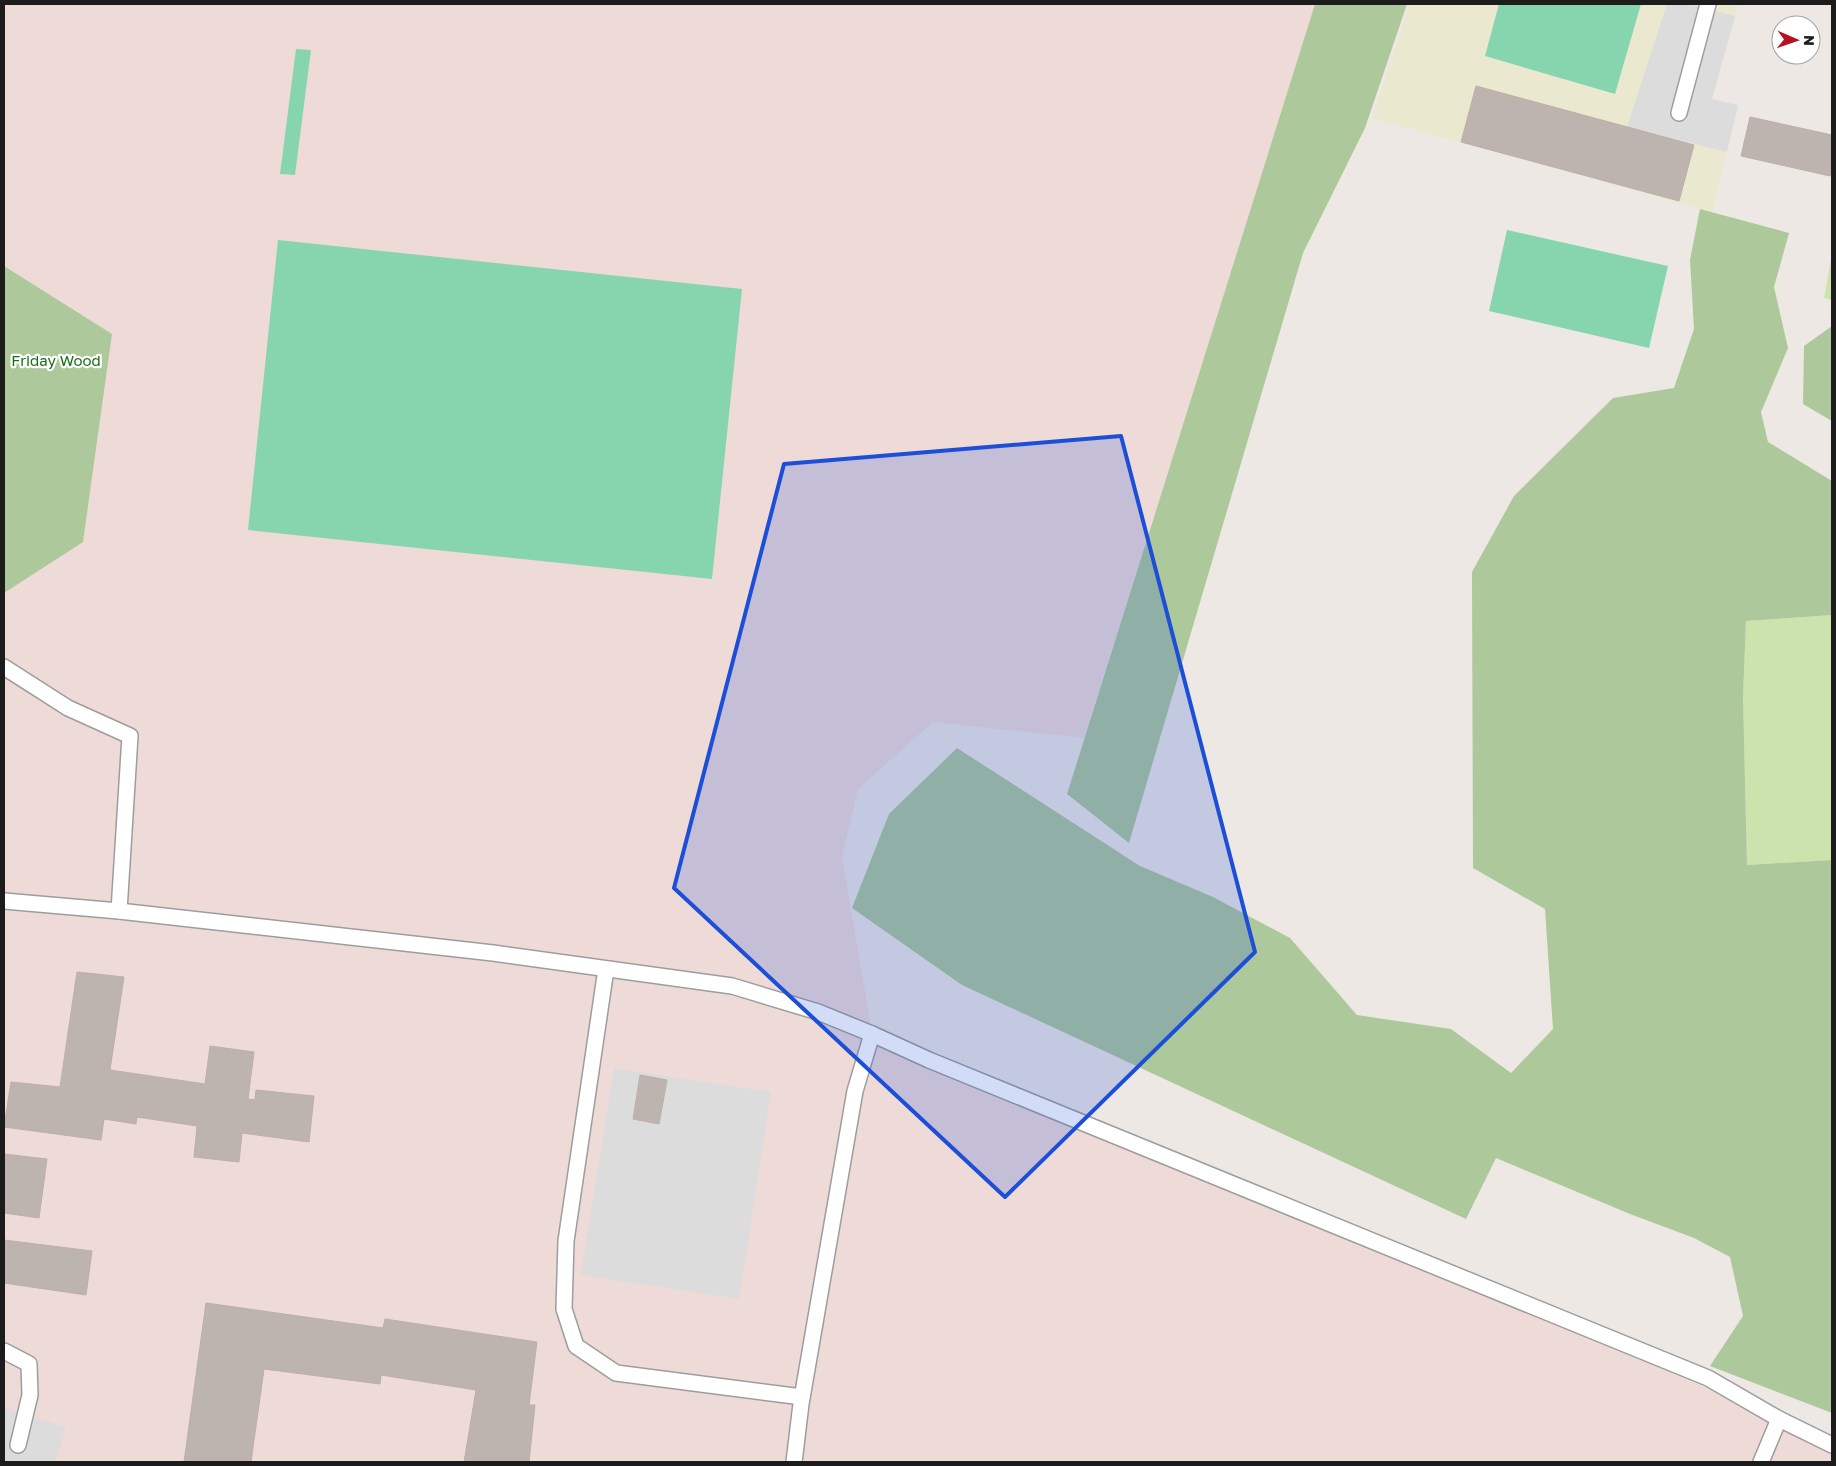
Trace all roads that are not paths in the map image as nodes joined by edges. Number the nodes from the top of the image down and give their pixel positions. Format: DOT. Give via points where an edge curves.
graph roads {
  1 [pos="1708,4"];
  2 [pos="1679,113"];
  3 [pos="4,667"];
  4 [pos="4,901"];
  5 [pos="119,911"];
  6 [pos="606,969"];
  7 [pos="872,1034"];
  8 [pos="4,1352"];
  9 [pos="802,1397"];
  10 [pos="1780,1419"];
  11 [pos="18,1445"];
  12 [pos="1832,1445"];
  13 [pos="794,1462"];
  14 [pos="1761,1462"];
  1 -- 2 [label="lane"];
  3 -- 5 [label="lane" via="68,708 130,736"];
  4 -- 5 [label="lane"];
  5 -- 6 [label="lane" via="493,953"];
  6 -- 7 [label="lane" via="732,986 818,1012"];
  6 -- 9 [label="lane" via="566,1241 564,1309 576,1346 616,1373"];
  7 -- 9 [label="lane" via="855,1091"];
  7 -- 10 [label="lane" via="1708,1378"];
  8 -- 11 [label="lane" via="29,1364 30,1396"];
  9 -- 13 [label="lane"];
  10 -- 12 [label="lane"];
  10 -- 14 [label="lane"];
}
